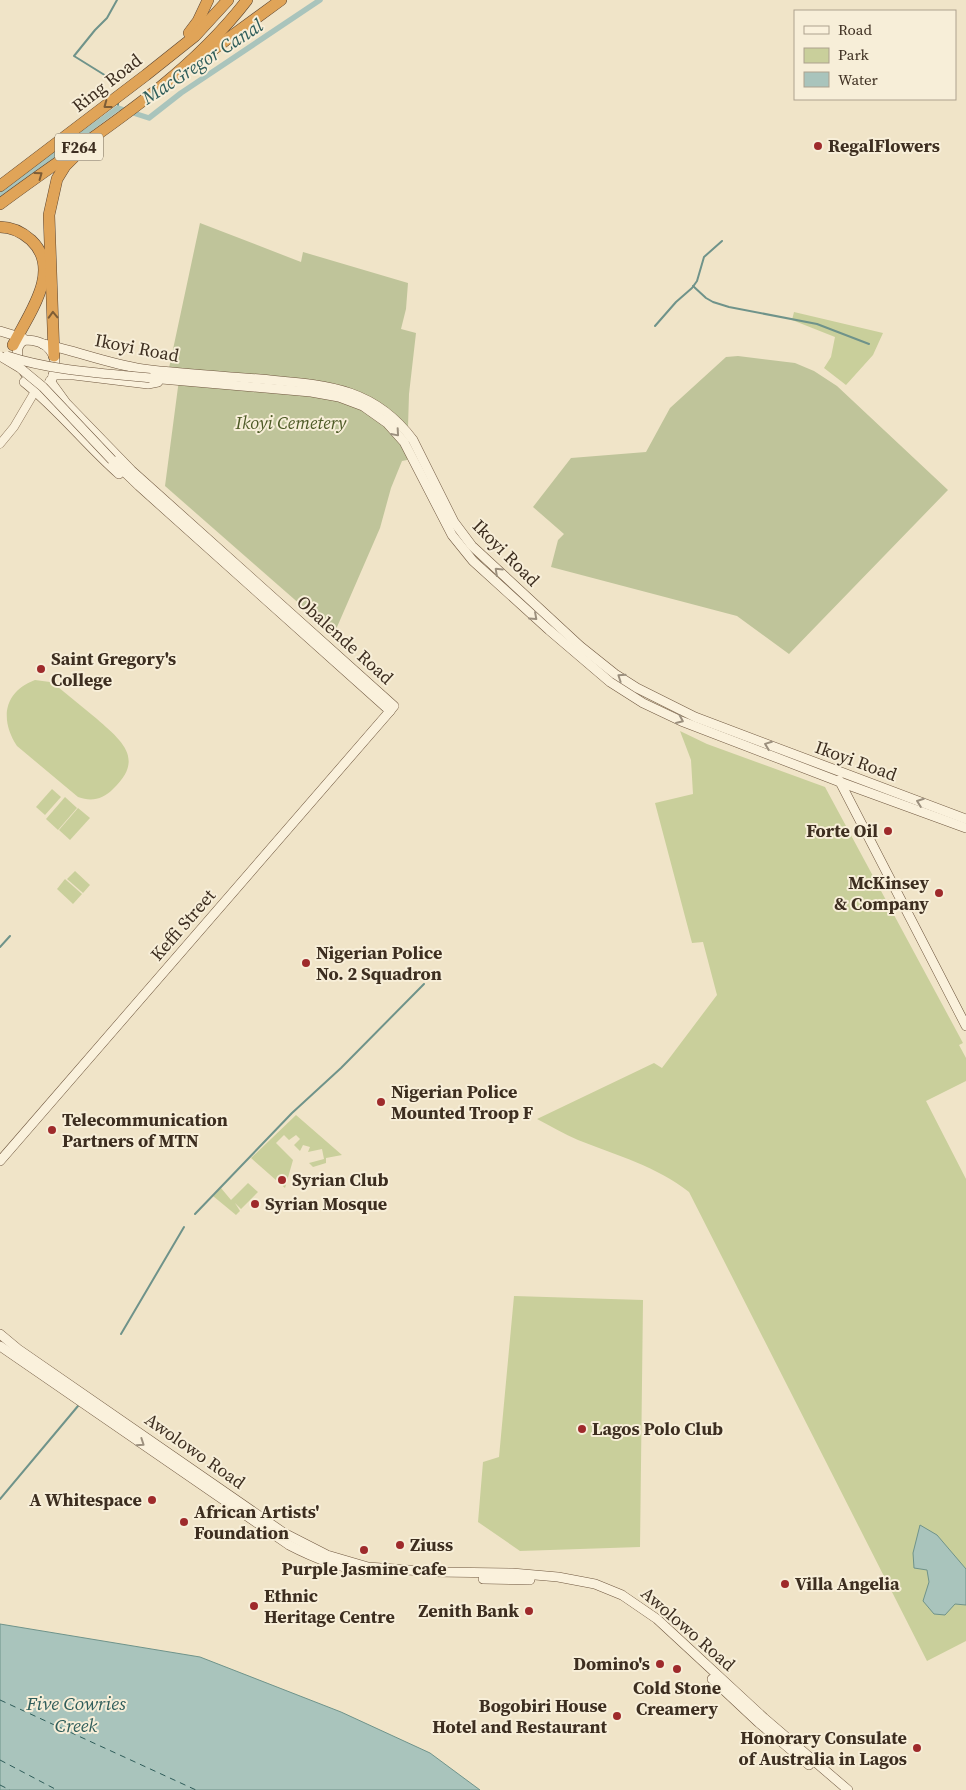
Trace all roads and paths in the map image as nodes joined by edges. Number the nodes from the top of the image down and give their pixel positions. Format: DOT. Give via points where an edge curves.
graph roads {
  1 [pos="208,0"];
  2 [pos="228,0"];
  3 [pos="247,0"];
  4 [pos="281,0"];
  5 [pos="170,56"];
  6 [pos="177,74"];
  7 [pos="92,117"];
  8 [pos="103,131"];
  9 [pos="0,176"];
  10 [pos="0,186"];
  11 [pos="0,204"];
  12 [pos="0,227"];
  13 [pos="0,331"];
  14 [pos="15,340"];
  15 [pos="50,349"];
  16 [pos="0,355"];
  17 [pos="4,366"];
  18 [pos="52,378"];
  19 [pos="170,380"];
  20 [pos="36,389"];
  21 [pos="0,444"];
  22 [pos="139,486"];
  23 [pos="390,711"];
  24 [pos="838,771"];
  25 [pos="840,782"];
  26 [pos="859,789"];
  27 [pos="850,800"];
  28 [pos="966,819"];
  29 [pos="966,828"];
  30 [pos="966,1026"];
  31 [pos="0,1161"];
  32 [pos="0,1334"];
  33 [pos="0,1346"];
  34 [pos="839,1790"];
  35 [pos="848,1790"];
  1 -- 5 [label="highway" via="198,21"];
  2 -- 5 [label="highway, Ring Road / F264" via="195,36"];
  3 -- 6 [label="highway, Ring Road / F264" via="212,41"];
  4 -- 6 [label="highway"];
  5 -- 7 [label="highway, Ring Road / F264, one-way"];
  6 -- 8 [label="highway, Ring Road / F264"];
  7 -- 9 [label="highway" via="55,135"];
  7 -- 10 [label="highway, Ring Road / F264"];
  11 -- 8 [label="highway, Ring Road / F264, one-way"];
  15 -- 8 [label="highway, one-way" via="52,274 49,215 57,180 65,166"];
  12 -- 14 [label="highway" via="21,232 34,242 44,262 39,294"];
  13 -- 14 [label="main road"];
  14 -- 15 [label="main road" via="30,340"];
  14 -- 17 [label="main road" via="5,354"];
  15 -- 18 [label="main road" via="55,366"];
  24 -- 15 [label="main road, Ikoyi Road, one-way" via="681,711 637,688 594,658 472,546 454,522 409,435 388,412 363,397 322,384 142,368"];
  16 -- 19 [label="main road, Ikoyi Road, bridge" via="60,368"];
  16 -- 22 [label="main road, Obalende Road, bridge" via="43,387"];
  17 -- 20 [label="main road, Obalende Road"];
  18 -- 19 [label="main road" via="74,376 148,384"];
  18 -- 20 [label="main road"];
  18 -- 23 [label="main road, Obalende Road" via="66,404 131,470 394,706"];
  19 -- 25 [label="main road, Ikoyi Road, one-way" via="325,394 368,409 387,423 404,442 448,528 466,552 600,674 643,703 681,721"];
  20 -- 21 [label="street"];
  20 -- 22 [label="main road, Obalende Road" via="101,459"];
  22 -- 23 [label="main road, Obalende Road"];
  23 -- 31 [label="main road, Keffi Street"];
  24 -- 25 [label="main road"];
  28 -- 24 [label="main road, Ikoyi Road, one-way"];
  25 -- 26 [label="main road, Ikoyi Road"];
  25 -- 27 [label="main road"];
  26 -- 27 [label="main road" via="852,792"];
  26 -- 29 [label="main road, Ikoyi Road"];
  27 -- 30 [label="main road"];
  32 -- 35 [label="main road, Awolowo Road" via="284,1533 327,1555 383,1569 558,1576 622,1594 657,1619"];
  33 -- 34 [label="main road, Awolowo Road, one-way" via="289,1545 312,1557 339,1567 380,1575 568,1582 611,1595 653,1622 759,1723"];
}
